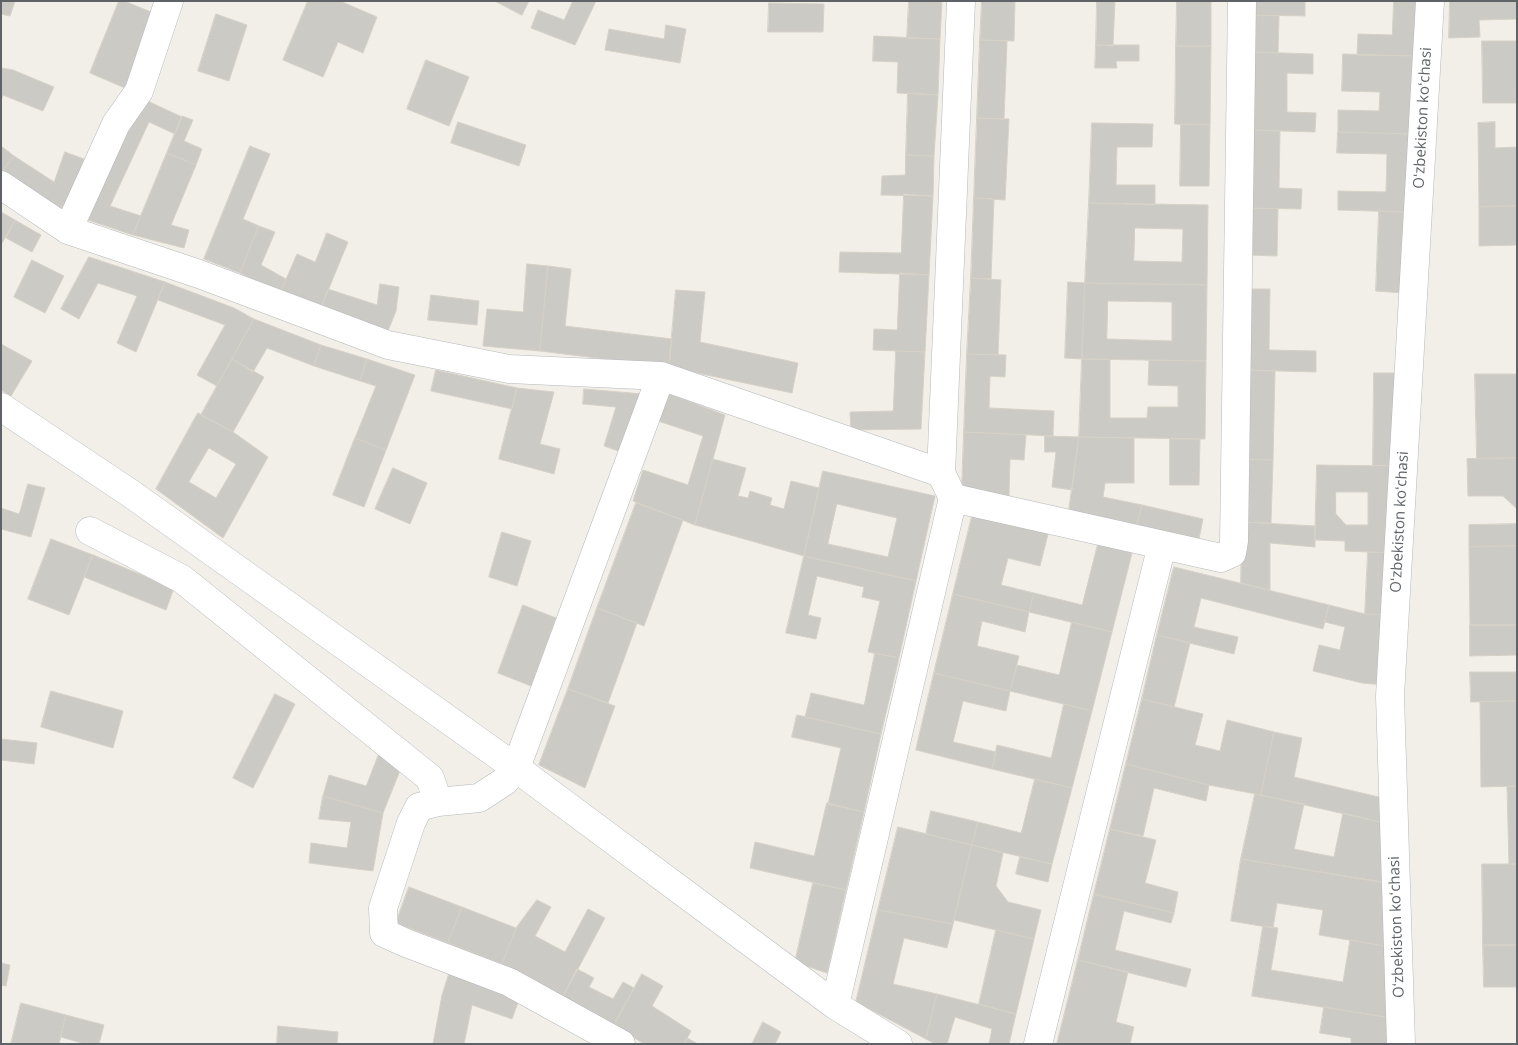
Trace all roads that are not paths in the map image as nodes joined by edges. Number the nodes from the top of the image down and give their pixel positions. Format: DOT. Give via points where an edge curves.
graph roads {
  1 [pos="169,1"];
  2 [pos="961,1"];
  3 [pos="1242,1"];
  4 [pos="1430,1"];
  5 [pos="1,185"];
  6 [pos="68,230"];
  7 [pos="661,376"];
  8 [pos="1,407"];
  9 [pos="941,472"];
  10 [pos="954,498"];
  11 [pos="90,531"];
  12 [pos="1162,545"];
  13 [pos="516,768"];
  14 [pos="438,802"];
  15 [pos="835,1006"];
  16 [pos="621,1044"];
  17 [pos="898,1044"];
  18 [pos="1038,1044"];
  19 [pos="1401,1044"];
  1 -- 6 [label="street" via="139,91 116,124"];
  2 -- 9 [label="street"];
  3 -- 12 [label="street" via="1234,541 1232,553 1221,558"];
  4 -- 19 [label="street, Oʻzbekiston koʻchasi" via="1390,696"];
  5 -- 6 [label="street"];
  6 -- 7 [label="street" via="199,274 388,345 508,369"];
  7 -- 9 [label="street"];
  7 -- 13 [label="street"];
  8 -- 13 [label="street" via="130,493"];
  9 -- 10 [label="street"];
  10 -- 12 [label="street"];
  10 -- 15 [label="street"];
  11 -- 14 [label="street" via="182,579 430,778"];
  12 -- 18 [label="street"];
  13 -- 14 [label="street" via="505,782 479,798"];
  13 -- 15 [label="street"];
  14 -- 16 [label="street" via="419,806 411,823 383,908 384,933 509,982"];
  15 -- 17 [label="street"];
}
